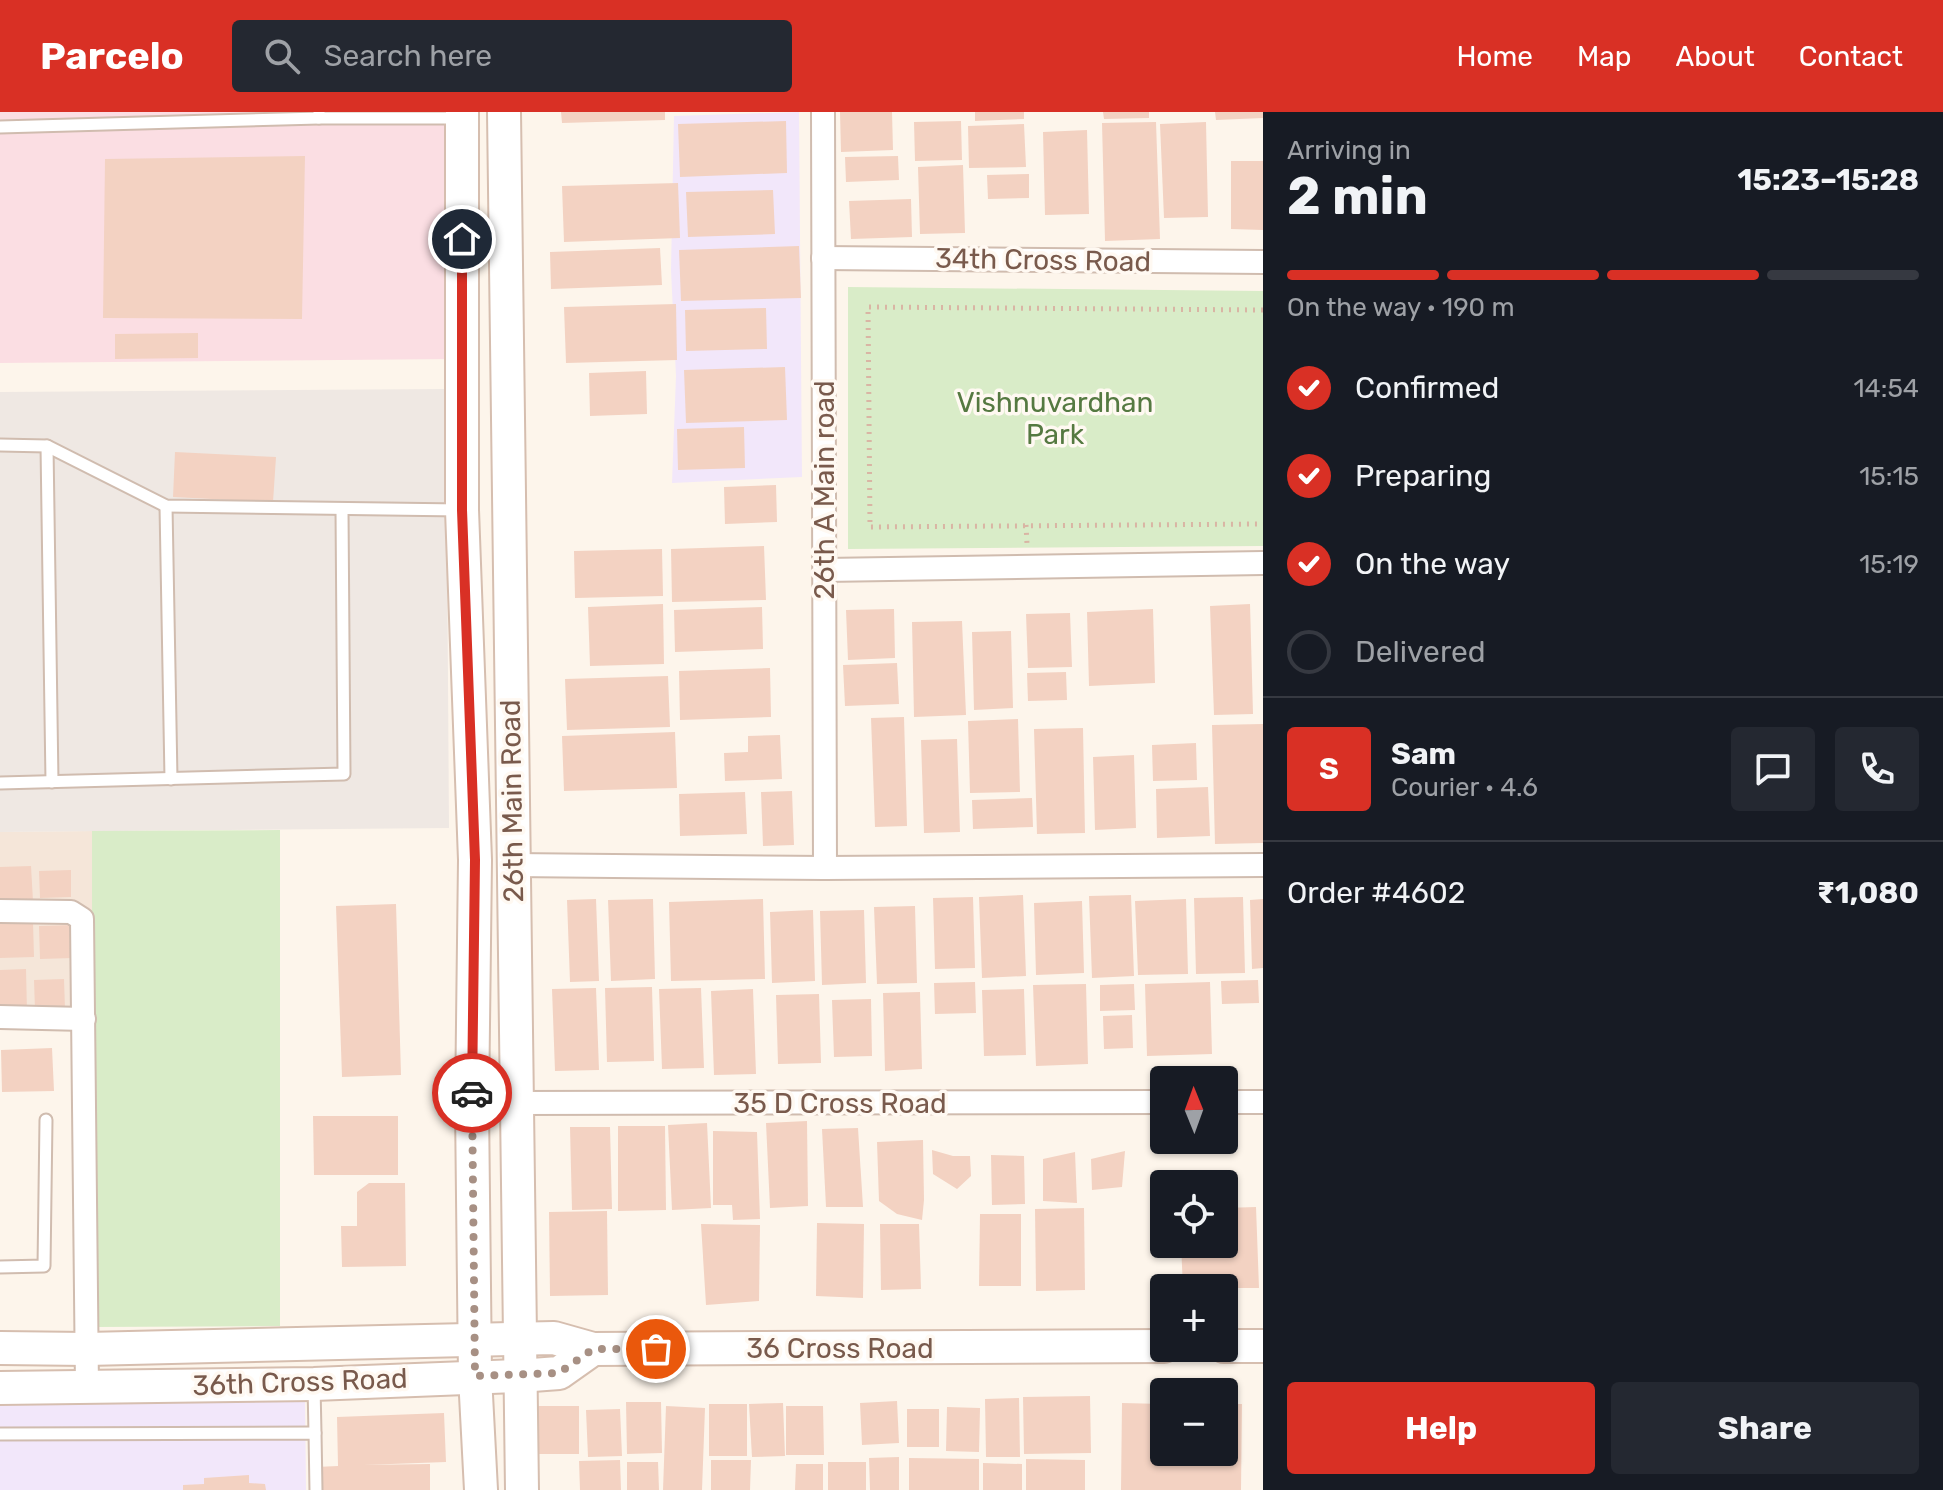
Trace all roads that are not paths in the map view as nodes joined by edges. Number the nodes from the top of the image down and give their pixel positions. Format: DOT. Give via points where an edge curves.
graph roads {
  1 [pos="504,112"];
  2 [pos="823,112"];
  3 [pos="319,115"];
  4 [pos="462,115"];
  5 [pos="0,127"];
  6 [pos="823,258"];
  7 [pos="1263,262"];
  8 [pos="0,445"];
  9 [pos="47,446"];
  10 [pos="166,506"];
  11 [pos="342,510"];
  12 [pos="462,510"];
  13 [pos="1263,563"];
  14 [pos="825,570"];
  15 [pos="171,779"];
  16 [pos="52,782"];
  17 [pos="0,783"];
  18 [pos="513,865"];
  19 [pos="1263,865"];
  20 [pos="825,868"];
  21 [pos="0,911"];
  22 [pos="0,1017"];
  23 [pos="84,1019"];
  24 [pos="1150,1102"];
  25 [pos="1238,1102"];
  26 [pos="1263,1102"];
  27 [pos="515,1103"];
  28 [pos="46,1120"];
  29 [pos="0,1267"];
  30 [pos="518,1338"];
  31 [pos="477,1339"];
  32 [pos="1150,1346"];
  33 [pos="1238,1346"];
  34 [pos="1263,1346"];
  35 [pos="0,1348"];
  36 [pos="87,1349"];
  37 [pos="593,1349"];
  38 [pos="475,1376"];
  39 [pos="519,1376"];
  40 [pos="314,1384"];
  41 [pos="87,1387"];
  42 [pos="0,1388"];
  43 [pos="315,1433"];
  44 [pos="0,1434"];
  45 [pos="316,1490"];
  46 [pos="481,1490"];
  47 [pos="522,1490"];
  1 -- 18 [label="street, 26th Main Road"];
  2 -- 6 [label="street, 26th A Main road"];
  3 -- 4 [label="lane"];
  3 -- 5 [label="lane"];
  4 -- 12 [label="street, 26th Main Road"];
  6 -- 7 [label="street, 34th Cross Road"];
  6 -- 14 [label="street, 26th A Main road"];
  8 -- 9 [label="lane"];
  9 -- 10 [label="lane"];
  9 -- 16 [label="lane"];
  10 -- 11 [label="lane"];
  10 -- 15 [label="lane"];
  11 -- 12 [label="lane"];
  11 -- 15 [label="lane" via="344,774"];
  12 -- 31 [label="street, 26th Main Road" via="475,860 472,1106"];
  13 -- 14 [label="street"];
  14 -- 20 [label="street, 26th A Main road"];
  15 -- 16 [label="lane"];
  16 -- 17 [label="lane"];
  18 -- 20 [label="street"];
  18 -- 27 [label="street, 26th Main Road"];
  19 -- 20 [label="street"];
  21 -- 23 [label="street" via="71,912 82,919"];
  22 -- 23 [label="street"];
  23 -- 36 [label="street"];
  24 -- 27 [label="street, 35 D Cross Road"];
  25 -- 26 [label="street"];
  27 -- 30 [label="street, 26th Main Road"];
  28 -- 29 [label="lane" via="44,1266"];
  30 -- 31 [label="street, 36th Cross Road"];
  30 -- 37 [label="street, 36 Cross Road" via="554,1338"];
  30 -- 39 [label="street, 26th Main Road"];
  31 -- 36 [label="street, 36th Cross Road"];
  31 -- 38 [label="street, 26th Main Road"];
  32 -- 37 [label="street, 36 Cross Road"];
  33 -- 34 [label="street"];
  35 -- 36 [label="street, 36th Cross Road"];
  36 -- 41 [label="street"];
  37 -- 39 [label="street, 36th Cross Road" via="559,1373"];
  38 -- 39 [label="street, 36th Cross Road"];
  38 -- 40 [label="street, 36th Cross Road"];
  38 -- 46 [label="street, 26th Main Road"];
  39 -- 47 [label="street, 26th Main Road"];
  40 -- 41 [label="street, 36th Cross Road"];
  40 -- 43 [label="lane"];
  41 -- 42 [label="street, 36th Cross Road"];
  43 -- 44 [label="lane"];
  43 -- 45 [label="lane"];
}
